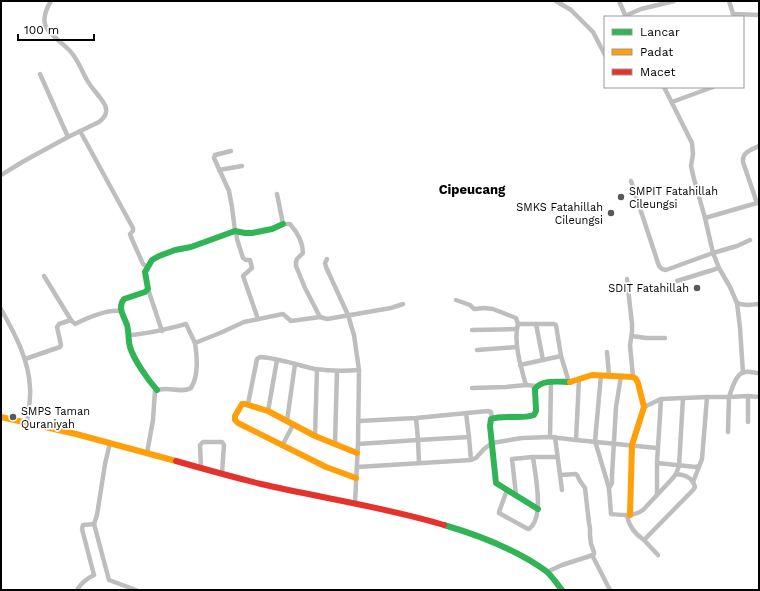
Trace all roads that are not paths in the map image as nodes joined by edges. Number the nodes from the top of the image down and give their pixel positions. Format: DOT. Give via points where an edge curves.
graph roads {
  1 [pos="51,1"];
  2 [pos="556,1"];
  3 [pos="619,1"];
  4 [pos="674,1"];
  5 [pos="729,1"];
  6 [pos="759,15"];
  7 [pos="626,16"];
  8 [pos="604,53"];
  9 [pos="40,74"];
  10 [pos="665,88"];
  11 [pos="710,88"];
  12 [pos="672,102"];
  13 [pos="80,131"];
  14 [pos="68,137"];
  15 [pos="759,146"];
  16 [pos="231,151"];
  17 [pos="242,166"];
  18 [pos="219,170"];
  19 [pos="1,175"];
  20 [pos="631,181"];
  21 [pos="277,194"];
  22 [pos="758,203"];
  23 [pos="706,218"];
  24 [pos="283,224"];
  25 [pos="236,231"];
  26 [pos="750,240"];
  27 [pos="713,253"];
  28 [pos="327,259"];
  29 [pos="147,267"];
  30 [pos="719,268"];
  31 [pos="44,276"];
  32 [pos="627,278"];
  33 [pos="677,281"];
  34 [pos="148,290"];
  35 [pos="456,300"];
  36 [pos="737,303"];
  37 [pos="403,304"];
  38 [pos="759,304"];
  39 [pos="1,310"];
  40 [pos="121,311"];
  41 [pos="348,315"];
  42 [pos="320,318"];
  43 [pos="258,319"];
  44 [pos="71,320"];
  45 [pos="536,324"];
  46 [pos="518,327"];
  47 [pos="472,330"];
  48 [pos="162,331"];
  49 [pos="129,335"];
  50 [pos="632,336"];
  51 [pos="665,338"];
  52 [pos="195,343"];
  53 [pos="517,347"];
  54 [pos="477,350"];
  55 [pos="607,352"];
  56 [pos="561,356"];
  57 [pos="25,359"];
  58 [pos="277,360"];
  59 [pos="543,360"];
  60 [pos="295,364"];
  61 [pos="520,365"];
  62 [pos="317,369"];
  63 [pos="360,370"];
  64 [pos="337,371"];
  65 [pos="743,373"];
  66 [pos="759,373"];
  67 [pos="601,375"];
  68 [pos="609,375"];
  69 [pos="621,376"];
  70 [pos="633,377"];
  71 [pos="579,379"];
  72 [pos="551,381"];
  73 [pos="569,382"];
  74 [pos="526,385"];
  75 [pos="537,386"];
  76 [pos="472,388"];
  77 [pos="157,390"];
  78 [pos="748,396"];
  79 [pos="707,397"];
  80 [pos="729,397"];
  81 [pos="759,397"];
  82 [pos="683,398"];
  83 [pos="661,399"];
  84 [pos="248,404"];
  85 [pos="644,407"];
  86 [pos="268,411"];
  87 [pos="466,413"];
  88 [pos="1,417"];
  89 [pos="416,418"];
  90 [pos="492,418"];
  91 [pos="287,421"];
  92 [pos="359,421"];
  93 [pos="748,422"];
  94 [pos="27,423"];
  95 [pos="293,424"];
  96 [pos="728,432"];
  97 [pos="315,436"];
  98 [pos="470,437"];
  99 [pos="553,437"];
  100 [pos="418,440"];
  101 [pos="576,440"];
  102 [pos="595,442"];
  103 [pos="492,443"];
  104 [pos="110,444"];
  105 [pos="335,444"];
  106 [pos="358,444"];
  107 [pos="614,444"];
  108 [pos="632,445"];
  109 [pos="282,446"];
  110 [pos="658,448"];
  111 [pos="147,453"];
  112 [pos="357,453"];
  113 [pos="533,457"];
  114 [pos="557,457"];
  115 [pos="471,460"];
  116 [pos="419,463"];
  117 [pos="657,463"];
  118 [pos="357,466"];
  119 [pos="679,466"];
  120 [pos="699,466"];
  121 [pos="201,468"];
  122 [pos="222,473"];
  123 [pos="676,474"];
  124 [pos="560,475"];
  125 [pos="356,478"];
  126 [pos="693,482"];
  127 [pos="609,488"];
  128 [pos="507,490"];
  129 [pos="562,490"];
  130 [pos="657,494"];
  131 [pos="516,495"];
  132 [pos="355,503"];
  133 [pos="538,509"];
  134 [pos="628,515"];
  135 [pos="94,524"];
  136 [pos="644,540"];
  137 [pos="592,555"];
  138 [pos="658,556"];
  139 [pos="547,572"];
  140 [pos="77,590"];
  141 [pos="136,590"];
  142 [pos="562,590"];
  143 [pos="610,590"];
  1 -- 13 [label="street" via="45,16 46,27 75,57 107,109 99,122"];
  2 -- 8 [label="street" via="571,10 593,32"];
  3 -- 7 [label="street"];
  4 -- 7 [label="street" via="640,9"];
  5 -- 6 [label="street" via="733,14"];
  9 -- 14 [label="street"];
  10 -- 12 [label="street"];
  11 -- 12 [label="street"];
  12 -- 23 [label="street" via="692,143 691,166"];
  13 -- 14 [label="street"];
  13 -- 29 [label="street" via="134,229 131,237 143,264"];
  14 -- 19 [label="street"];
  15 -- 22 [label="street" via="746,153 743,158"];
  16 -- 18 [label="street" via="214,156"];
  17 -- 18 [label="street"];
  18 -- 25 [label="street" via="229,191"];
  20 -- 27 [label="street" via="662,269 666,270"];
  21 -- 24 [label="street"];
  22 -- 23 [label="street"];
  23 -- 27 [label="street"];
  24 -- 25 [label="street" via="252,233"];
  24 -- 42 [label="street" via="290,224 300,238 303,253 297,259 296,266"];
  25 -- 29 [label="street" via="167,252 152,260"];
  25 -- 43 [label="street" via="243,258 250,260 252,266 243,276"];
  26 -- 27 [label="street"];
  27 -- 30 [label="street"];
  28 -- 41 [label="street" via="326,267"];
  29 -- 34 [label="street" via="145,276"];
  30 -- 33 [label="street"];
  30 -- 36 [label="street"];
  31 -- 44 [label="street"];
  32 -- 50 [label="street"];
  34 -- 40 [label="street" via="121,301"];
  34 -- 48 [label="street"];
  35 -- 46 [label="street" via="474,308 493,309 514,317"];
  36 -- 38 [label="street"];
  36 -- 65 [label="street"];
  37 -- 41 [label="street"];
  39 -- 57 [label="street"];
  40 -- 44 [label="street" via="104,313 74,324"];
  40 -- 49 [label="street"];
  41 -- 42 [label="street"];
  41 -- 63 [label="street"];
  42 -- 43 [label="street" via="291,322 283,314"];
  43 -- 52 [label="street" via="244,322"];
  44 -- 57 [label="street" via="57,327 60,347"];
  45 -- 46 [label="street"];
  45 -- 56 [label="street" via="556,325"];
  45 -- 59 [label="street"];
  46 -- 47 [label="street"];
  46 -- 53 [label="street"];
  48 -- 49 [label="street"];
  48 -- 52 [label="street" via="186,324"];
  49 -- 77 [label="street" via="131,349 145,375"];
  50 -- 51 [label="street"];
  50 -- 70 [label="street" via="630,344"];
  52 -- 77 [label="street" via="196,372 191,388"];
  53 -- 54 [label="street"];
  53 -- 61 [label="street"];
  55 -- 68 [label="street"];
  56 -- 59 [label="street"];
  56 -- 73 [label="street"];
  57 -- 94 [label="street" via="30,387"];
  58 -- 60 [label="street"];
  58 -- 84 [label="street" via="258,358"];
  58 -- 86 [label="street"];
  59 -- 61 [label="street"];
  60 -- 62 [label="street"];
  60 -- 91 [label="street"];
  61 -- 74 [label="street"];
  62 -- 64 [label="street"];
  62 -- 97 [label="street"];
  63 -- 64 [label="street"];
  63 -- 92 [label="street"];
  64 -- 105 [label="street"];
  65 -- 66 [label="street"];
  65 -- 80 [label="street" via="737,379"];
  67 -- 68 [label="street"];
  67 -- 71 [label="street" via="592,374"];
  67 -- 102 [label="street"];
  68 -- 69 [label="street"];
  69 -- 70 [label="street"];
  69 -- 107 [label="street"];
  70 -- 85 [label="street" via="638,383"];
  71 -- 73 [label="street"];
  71 -- 101 [label="street"];
  72 -- 73 [label="street"];
  72 -- 75 [label="street"];
  72 -- 99 [label="street"];
  74 -- 75 [label="street"];
  74 -- 76 [label="street"];
  75 -- 90 [label="street" via="534,415 528,418"];
  77 -- 111 [label="street"];
  78 -- 80 [label="street"];
  78 -- 81 [label="street"];
  78 -- 93 [label="street"];
  79 -- 80 [label="street"];
  79 -- 82 [label="street"];
  79 -- 120 [label="street" via="702,459"];
  80 -- 96 [label="street"];
  82 -- 83 [label="street"];
  82 -- 119 [label="street"];
  83 -- 85 [label="street"];
  83 -- 110 [label="street"];
  84 -- 86 [label="street"];
  84 -- 109 [label="street" via="241,406 235,416 236,421"];
  85 -- 108 [label="street"];
  86 -- 91 [label="street"];
  87 -- 89 [label="street"];
  87 -- 90 [label="street" via="490,411"];
  87 -- 98 [label="street"];
  88 -- 94 [label="street"];
  89 -- 92 [label="street"];
  89 -- 100 [label="street"];
  90 -- 103 [label="street"];
  91 -- 95 [label="street"];
  92 -- 106 [label="street"];
  94 -- 104 [label="street"];
  95 -- 97 [label="street"];
  95 -- 109 [label="street"];
  97 -- 105 [label="street"];
  98 -- 100 [label="street"];
  98 -- 115 [label="street"];
  99 -- 101 [label="street"];
  99 -- 103 [label="street" via="522,438"];
  99 -- 114 [label="street"];
  100 -- 106 [label="street"];
  100 -- 116 [label="street"];
  101 -- 102 [label="street"];
  102 -- 107 [label="street"];
  102 -- 127 [label="street"];
  103 -- 115 [label="street"];
  103 -- 128 [label="street" via="496,483"];
  104 -- 111 [label="street"];
  104 -- 135 [label="street"];
  105 -- 112 [label="street"];
  106 -- 112 [label="street"];
  107 -- 108 [label="street"];
  107 -- 127 [label="street" via="612,482"];
  108 -- 110 [label="street"];
  108 -- 134 [label="street"];
  109 -- 125 [label="street"];
  110 -- 117 [label="street"];
  111 -- 121 [label="street"];
  112 -- 118 [label="street"];
  113 -- 114 [label="street"];
  113 -- 131 [label="street" via="512,459"];
  113 -- 133 [label="street"];
  114 -- 124 [label="street"];
  115 -- 116 [label="street"];
  116 -- 118 [label="street"];
  117 -- 119 [label="street"];
  117 -- 130 [label="street"];
  118 -- 125 [label="street"];
  119 -- 120 [label="street"];
  119 -- 123 [label="street"];
  120 -- 126 [label="street"];
  121 -- 122 [label="street"];
  121 -- 122 [label="street" via="200,445 203,442 222,442"];
  122 -- 132 [label="street" via="261,484"];
  123 -- 126 [label="street" via="684,475"];
  123 -- 130 [label="street"];
  124 -- 129 [label="street"];
  124 -- 137 [label="street" via="577,474 585,488 594,552"];
  125 -- 132 [label="street"];
  126 -- 136 [label="street" via="693,490"];
  127 -- 134 [label="street" via="611,514"];
  128 -- 131 [label="street"];
  128 -- 133 [label="street" via="500,514 530,529"];
  130 -- 134 [label="street" via="643,510 635,515"];
  131 -- 133 [label="street"];
  132 -- 139 [label="street" via="460,530 516,552"];
  134 -- 136 [label="street" via="629,525"];
  135 -- 140 [label="street" via="83,527 94,575 82,582"];
  135 -- 141 [label="street" via="108,580"];
  136 -- 138 [label="street"];
  137 -- 139 [label="street"];
  137 -- 143 [label="street"];
  139 -- 142 [label="street"];
}
